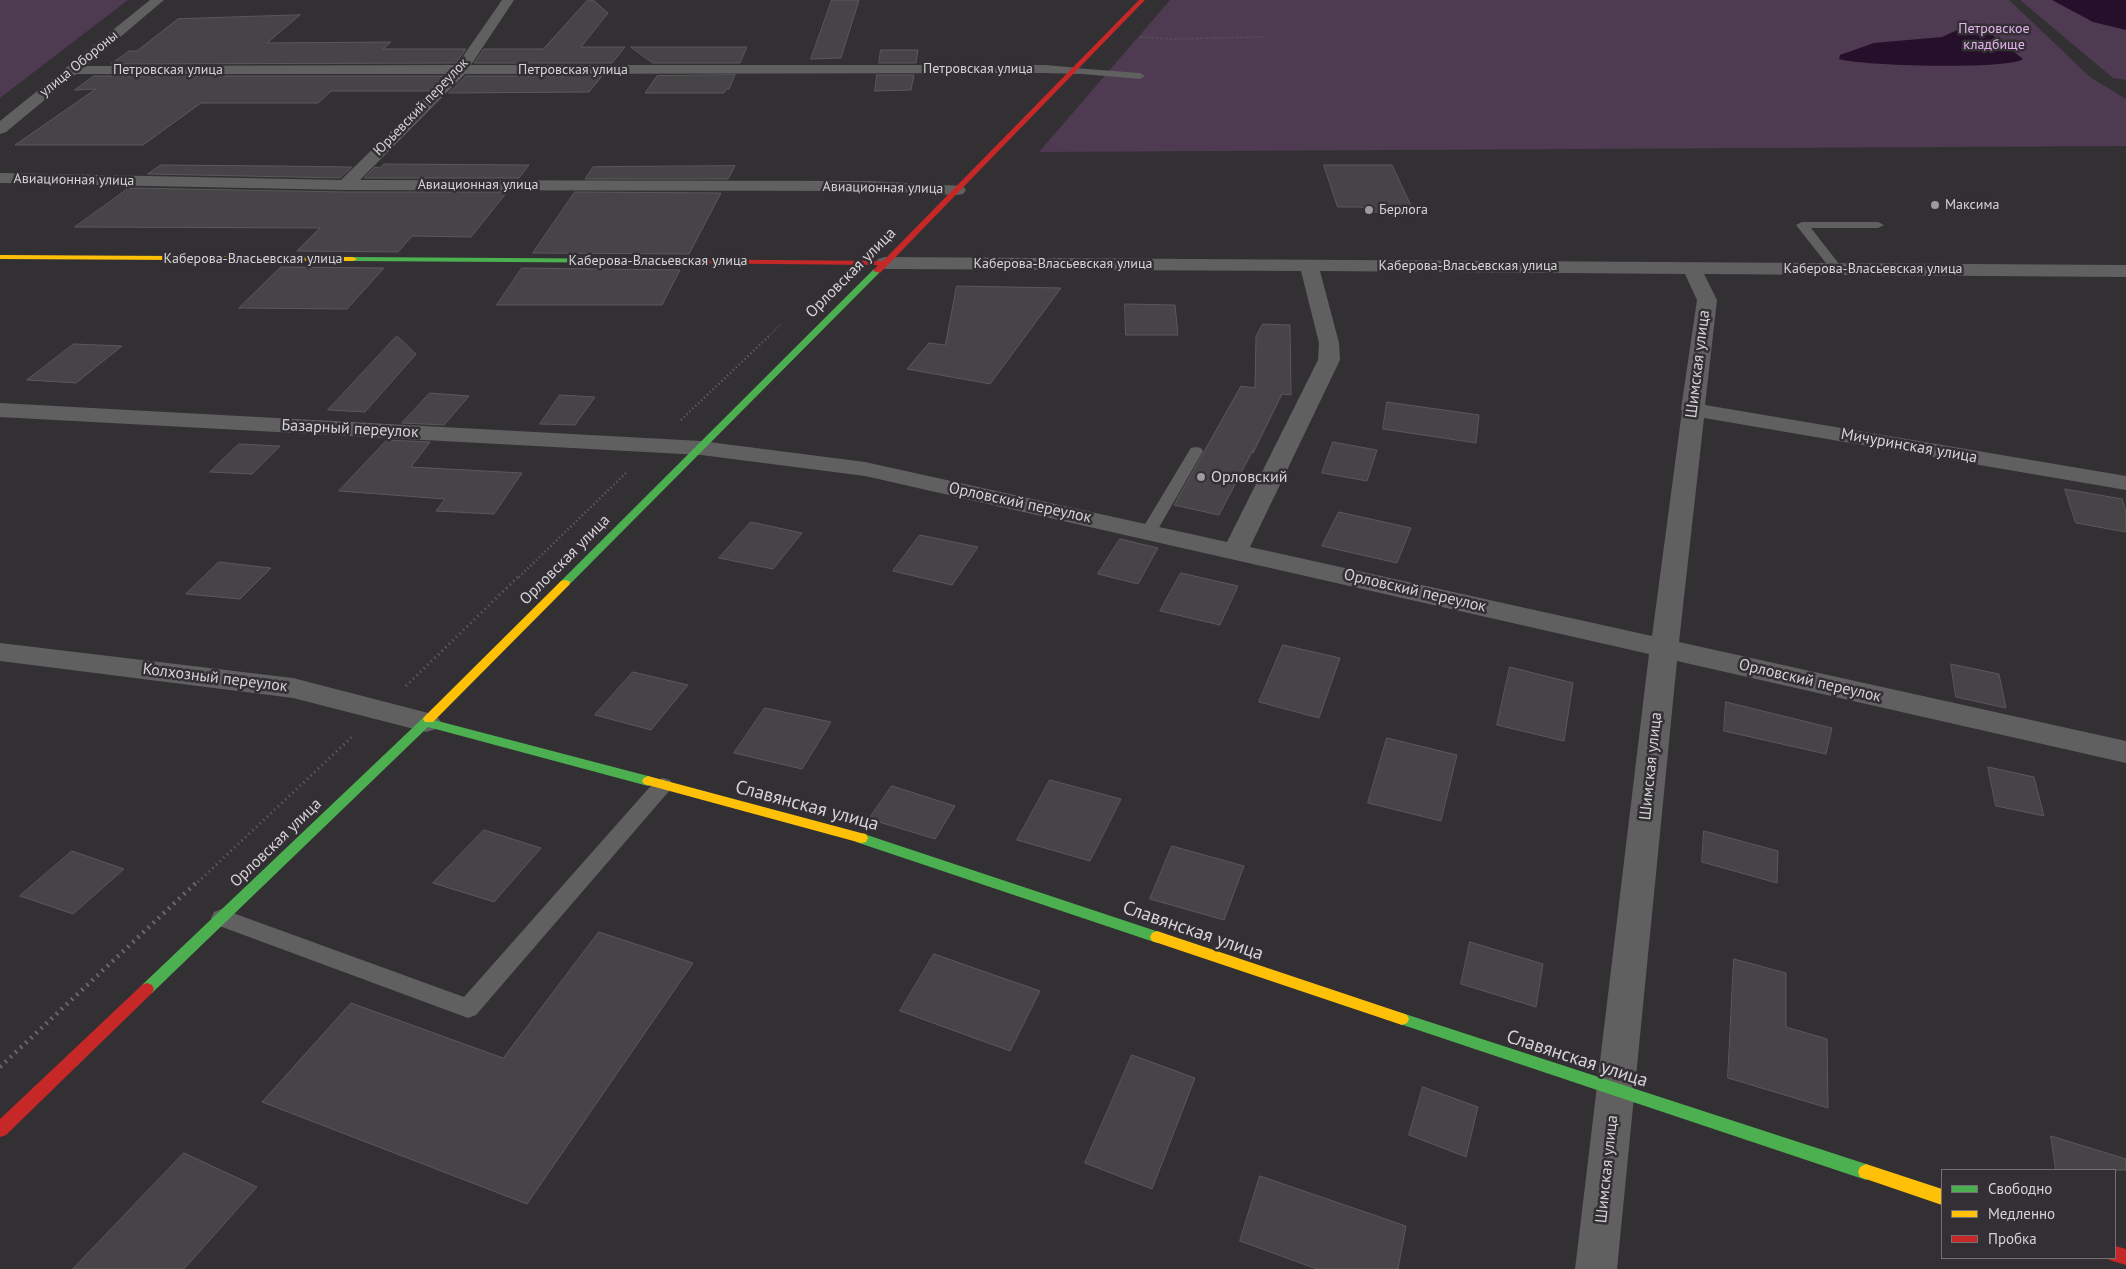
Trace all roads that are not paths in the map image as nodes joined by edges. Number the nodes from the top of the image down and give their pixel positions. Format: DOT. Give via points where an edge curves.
graph roads {
  1 [pos="158,0"];
  2 [pos="508,0"];
  3 [pos="1142,0"];
  4 [pos="71,70"];
  5 [pos="461,70"];
  6 [pos="1074,71"];
  7 [pos="1140,76"];
  8 [pos="0,129"];
  9 [pos="0,178"];
  10 [pos="345,185"];
  11 [pos="957,190"];
  12 [pos="1878,225"];
  13 [pos="0,257"];
  14 [pos="885,262"];
  15 [pos="1309,265"];
  16 [pos="1690,267"];
  17 [pos="1837,269"];
  18 [pos="2126,271"];
  19 [pos="1692,409"];
  20 [pos="0,410"];
  21 [pos="701,448"];
  22 [pos="1196,451"];
  23 [pos="2126,482"];
  24 [pos="1149,531"];
  25 [pos="1235,551"];
  26 [pos="1664,648"];
  27 [pos="0,652"];
  28 [pos="426,722"];
  29 [pos="2126,752"];
  30 [pos="664,785"];
  31 [pos="222,918"];
  32 [pos="1615,1090"];
  33 [pos="0,1130"];
  34 [pos="1941,1197"];
  35 [pos="1596,1269"];
  1 -- 4 [label="street, улица Обороны"];
  2 -- 5 [label="street, Юрьевский переулок"];
  3 -- 6 [label="street, Орловская улица"];
  4 -- 5 [label="street, Петровская улица"];
  4 -- 8 [label="street, улица Обороны"];
  5 -- 6 [label="street, Петровская улица" via="1046,68"];
  5 -- 10 [label="street, Юрьевский переулок"];
  6 -- 7 [label="lane"];
  6 -- 11 [label="street, Орловская улица"];
  9 -- 10 [label="street, Авиационная улица"];
  10 -- 11 [label="street, Авиационная улица" via="870,186"];
  11 -- 14 [label="street, Орловская улица"];
  12 -- 17 [label="lane" via="1802,225"];
  13 -- 14 [label="street, Каберова-Власьевская улица"];
  14 -- 15 [label="street, Каберова-Власьевская улица"];
  14 -- 21 [label="street, Орловская улица"];
  15 -- 16 [label="street, Каберова-Власьевская улица"];
  15 -- 25 [label="street" via="1329,343 1329,360"];
  16 -- 17 [label="street, Каберова-Власьевская улица"];
  16 -- 19 [label="street, Шимская улица" via="1707,300"];
  17 -- 18 [label="street, Каберова-Власьевская улица"];
  19 -- 23 [label="street, Мичуринская улица"];
  19 -- 26 [label="street, Шимская улица"];
  20 -- 21 [label="street, Базарный переулок"];
  21 -- 24 [label="street, Орловский переулок" via="865,468"];
  21 -- 28 [label="street, Орловская улица"];
  22 -- 24 [label="lane"];
  24 -- 25 [label="street, Орловский переулок"];
  25 -- 26 [label="street, Орловский переулок"];
  26 -- 29 [label="street, Орловский переулок"];
  26 -- 32 [label="street, Шимская улица"];
  27 -- 28 [label="street, Колхозный переулок" via="293,688"];
  28 -- 30 [label="street, Славянская улица"];
  28 -- 31 [label="street, Орловская улица"];
  30 -- 31 [label="lane" via="468,1008"];
  30 -- 32 [label="street, Славянская улица" via="856,836"];
  31 -- 33 [label="street, Орловская улица"];
  32 -- 34 [label="street, Славянская улица"];
  32 -- 35 [label="street, Шимская улица"];
}
